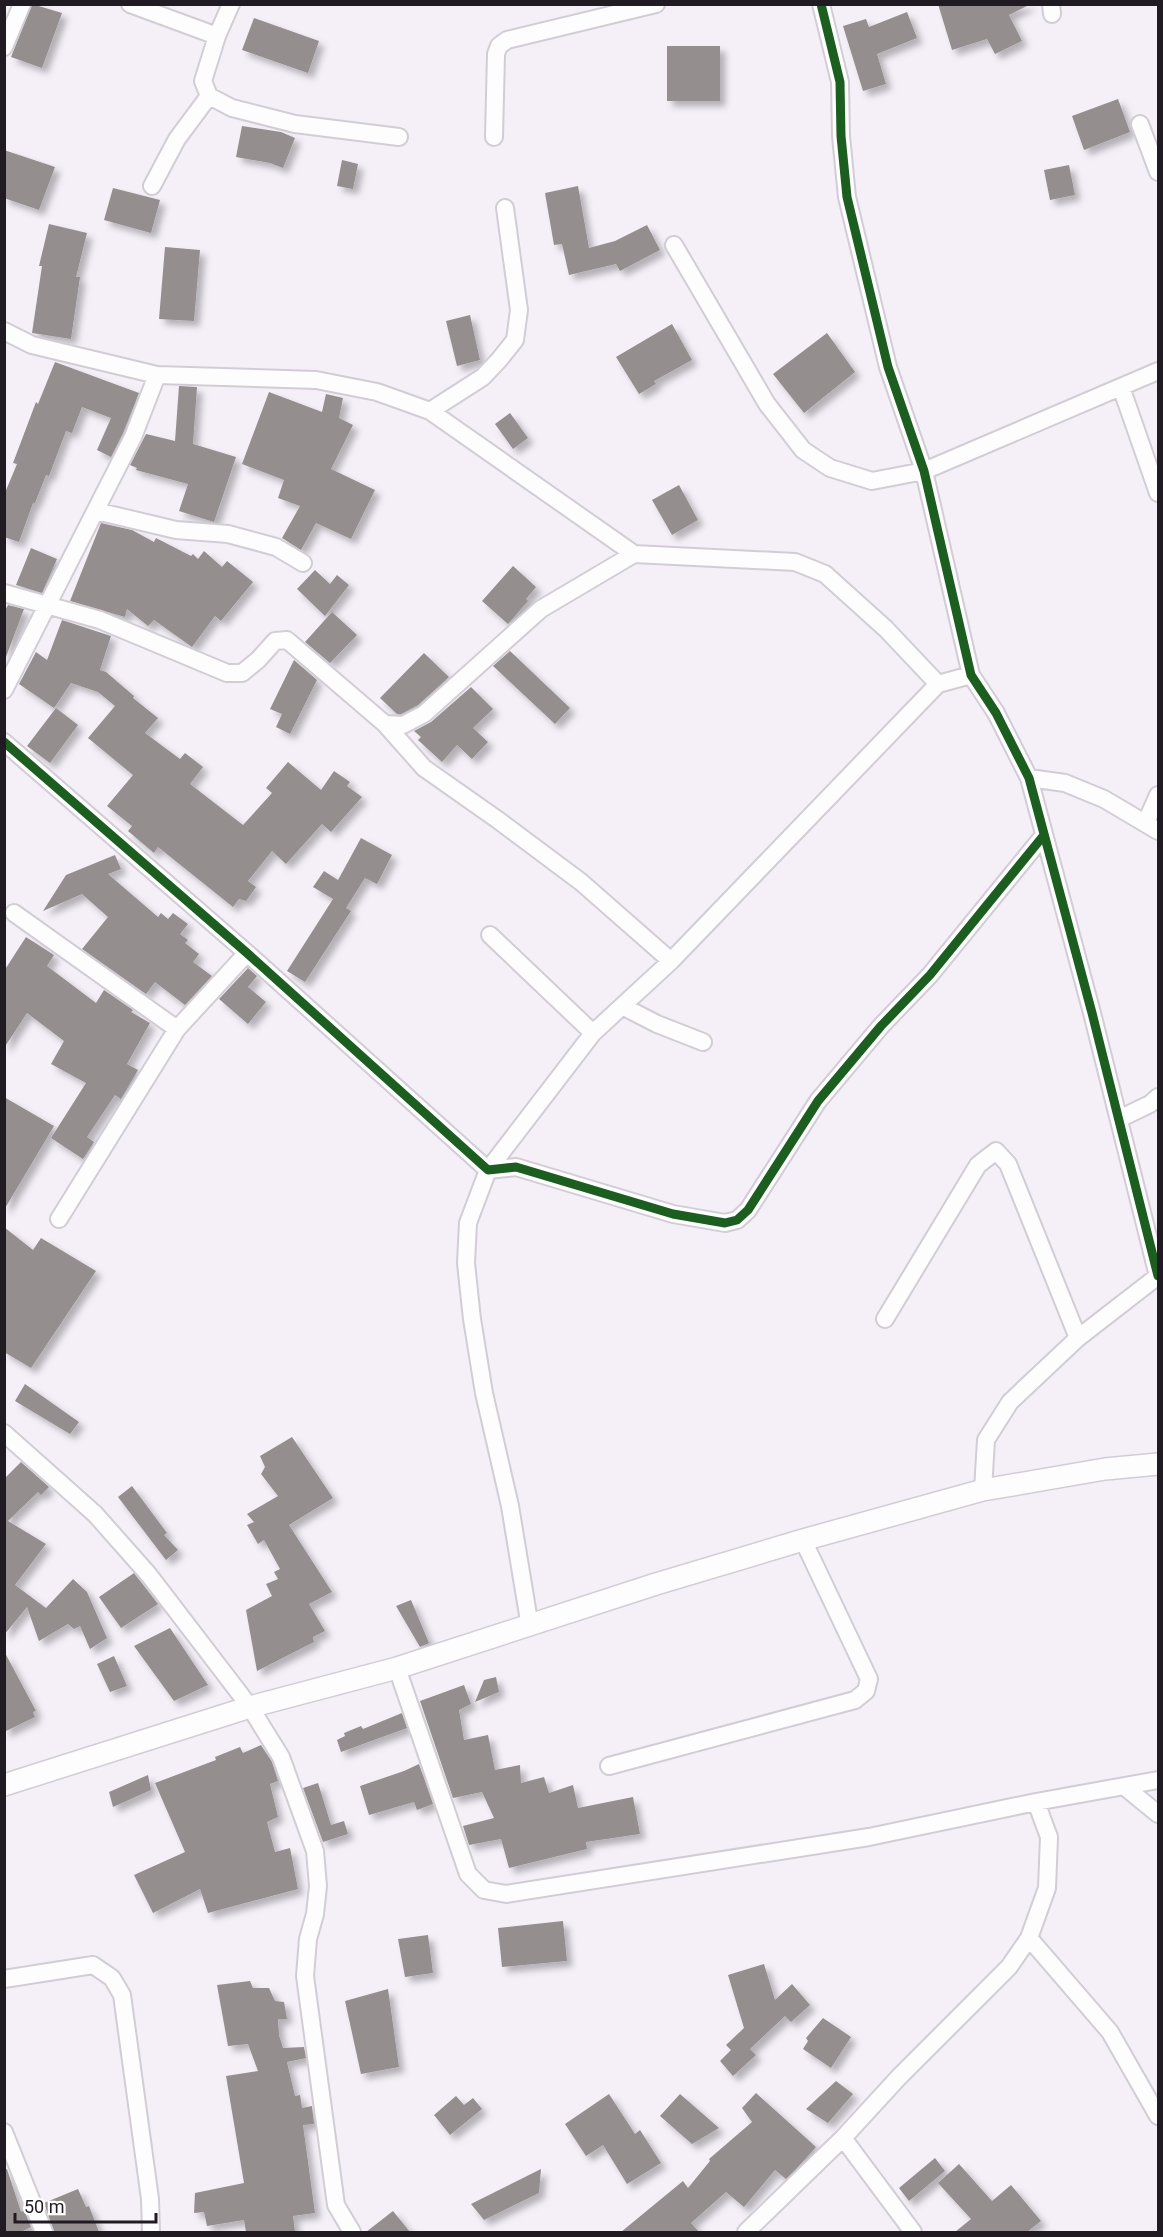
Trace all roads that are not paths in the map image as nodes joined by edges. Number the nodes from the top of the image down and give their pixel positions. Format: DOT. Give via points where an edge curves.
graph roads {
  1 [pos="22,4"];
  2 [pos="130,4"];
  3 [pos="231,4"];
  4 [pos="656,4"];
  5 [pos="821,4"];
  6 [pos="217,36"];
  7 [pos="4,47"];
  8 [pos="209,96"];
  9 [pos="1140,124"];
  10 [pos="399,137"];
  11 [pos="494,137"];
  12 [pos="1158,172"];
  13 [pos="152,186"];
  14 [pos="505,208"];
  15 [pos="674,245"];
  16 [pos="4,331"];
  17 [pos="1158,371"];
  18 [pos="157,375"];
  19 [pos="1120,387"];
  20 [pos="430,411"];
  21 [pos="924,471"];
  22 [pos="1158,493"];
  23 [pos="96,511"];
  24 [pos="634,554"];
  25 [pos="303,563"];
  26 [pos="4,593"];
  27 [pos="50,605"];
  28 [pos="971,675"];
  29 [pos="938,684"];
  30 [pos="4,690"];
  31 [pos="385,724"];
  32 [pos="4,742"];
  33 [pos="1029,778"];
  34 [pos="1158,795"];
  35 [pos="1152,826"];
  36 [pos="1044,835"];
  37 [pos="14,914"];
  38 [pos="490,935"];
  39 [pos="247,953"];
  40 [pos="671,961"];
  41 [pos="622,1006"];
  42 [pos="177,1029"];
  43 [pos="593,1033"];
  44 [pos="703,1042"];
  45 [pos="1158,1097"];
  46 [pos="1119,1119"];
  47 [pos="489,1170"];
  48 [pos="59,1219"];
  49 [pos="1158,1276"];
  50 [pos="885,1319"];
  51 [pos="1078,1338"];
  52 [pos="4,1433"];
  53 [pos="1158,1464"];
  54 [pos="984,1490"];
  55 [pos="803,1540"];
  56 [pos="530,1627"];
  57 [pos="397,1668"];
  58 [pos="250,1707"];
  59 [pos="609,1766"];
  60 [pos="1158,1780"];
  61 [pos="4,1785"];
  62 [pos="1125,1787"];
  63 [pos="1036,1802"];
  64 [pos="1158,1814"];
  65 [pos="1029,1938"];
  66 [pos="4,1979"];
  67 [pos="1158,2116"];
  68 [pos="4,2132"];
  69 [pos="843,2138"];
  70 [pos="44,2232"];
  71 [pos="151,2232"];
  72 [pos="352,2232"];
  73 [pos="746,2232"];
  74 [pos="913,2232"];
  1 -- 7 [label="street"];
  2 -- 6 [label="street"];
  3 -- 6 [label="street"];
  4 -- 11 [label="street" via="507,40 499,46"];
  5 -- 21 [label="street" via="840,82 847,197 888,367"];
  6 -- 8 [label="street" via="202,81"];
  8 -- 10 [label="street" via="232,108 295,124"];
  8 -- 13 [label="street" via="177,139"];
  9 -- 12 [label="street"];
  14 -- 20 [label="street" via="519,310 515,340 483,377"];
  15 -- 21 [label="street" via="767,404 803,450 830,468 872,481"];
  16 -- 18 [label="street" via="32,345"];
  17 -- 19 [label="street"];
  18 -- 20 [label="street" via="316,380 377,392"];
  18 -- 23 [label="street" via="133,437"];
  19 -- 21 [label="street"];
  19 -- 22 [label="street"];
  20 -- 24 [label="street"];
  21 -- 28 [label="street"];
  23 -- 25 [label="street" via="176,530 228,534 276,547"];
  23 -- 27 [label="street"];
  24 -- 29 [label="street" via="795,562 825,574"];
  24 -- 31 [label="street" via="541,609 424,714 403,725"];
  26 -- 27 [label="street"];
  27 -- 30 [label="street"];
  27 -- 31 [label="street" via="100,620 227,673 242,673 275,641 287,640"];
  28 -- 29 [label="street"];
  28 -- 33 [label="street" via="996,713"];
  29 -- 40 [label="street"];
  31 -- 40 [label="street" via="424,768 581,882"];
  32 -- 39 [label="street"];
  33 -- 35 [label="street" via="1065,783"];
  33 -- 36 [label="street"];
  34 -- 35 [label="street"];
  36 -- 46 [label="street"];
  36 -- 47 [label="street" via="930,975 818,1101 748,1210 737,1220 725,1223 673,1214 516,1167"];
  37 -- 42 [label="street"];
  38 -- 43 [label="street"];
  39 -- 42 [label="street"];
  39 -- 47 [label="street"];
  40 -- 41 [label="street"];
  41 -- 43 [label="street"];
  41 -- 44 [label="street"];
  42 -- 48 [label="street"];
  43 -- 47 [label="street"];
  45 -- 46 [label="street"];
  46 -- 49 [label="street"];
  47 -- 56 [label="street" via="468,1223 466,1263 484,1392 510,1506"];
  49 -- 51 [label="street"];
  50 -- 51 [label="street" via="978,1165 996,1151 1008,1164"];
  51 -- 54 [label="street" via="1010,1402 986,1440"];
  52 -- 58 [label="street" via="103,1523 150,1575"];
  53 -- 54 [label="street"];
  54 -- 55 [label="street"];
  55 -- 56 [label="street"];
  55 -- 59 [label="street" via="869,1679 866,1691 855,1700"];
  56 -- 57 [label="street"];
  57 -- 58 [label="street"];
  57 -- 63 [label="street" via="468,1874 484,1890 506,1894 869,1838"];
  58 -- 61 [label="street"];
  58 -- 72 [label="street" via="281,1757 315,1851 318,1886 305,1976 336,2205"];
  60 -- 62 [label="street"];
  62 -- 63 [label="street"];
  62 -- 64 [label="street"];
  63 -- 65 [label="street" via="1049,1837 1047,1888"];
  65 -- 67 [label="street" via="1110,2032"];
  65 -- 69 [label="street" via="1009,1967"];
  66 -- 71 [label="street" via="93,1965 112,1978 122,1995 150,2199"];
  68 -- 70 [label="street"];
  69 -- 73 [label="street"];
  69 -- 74 [label="street"];
}
